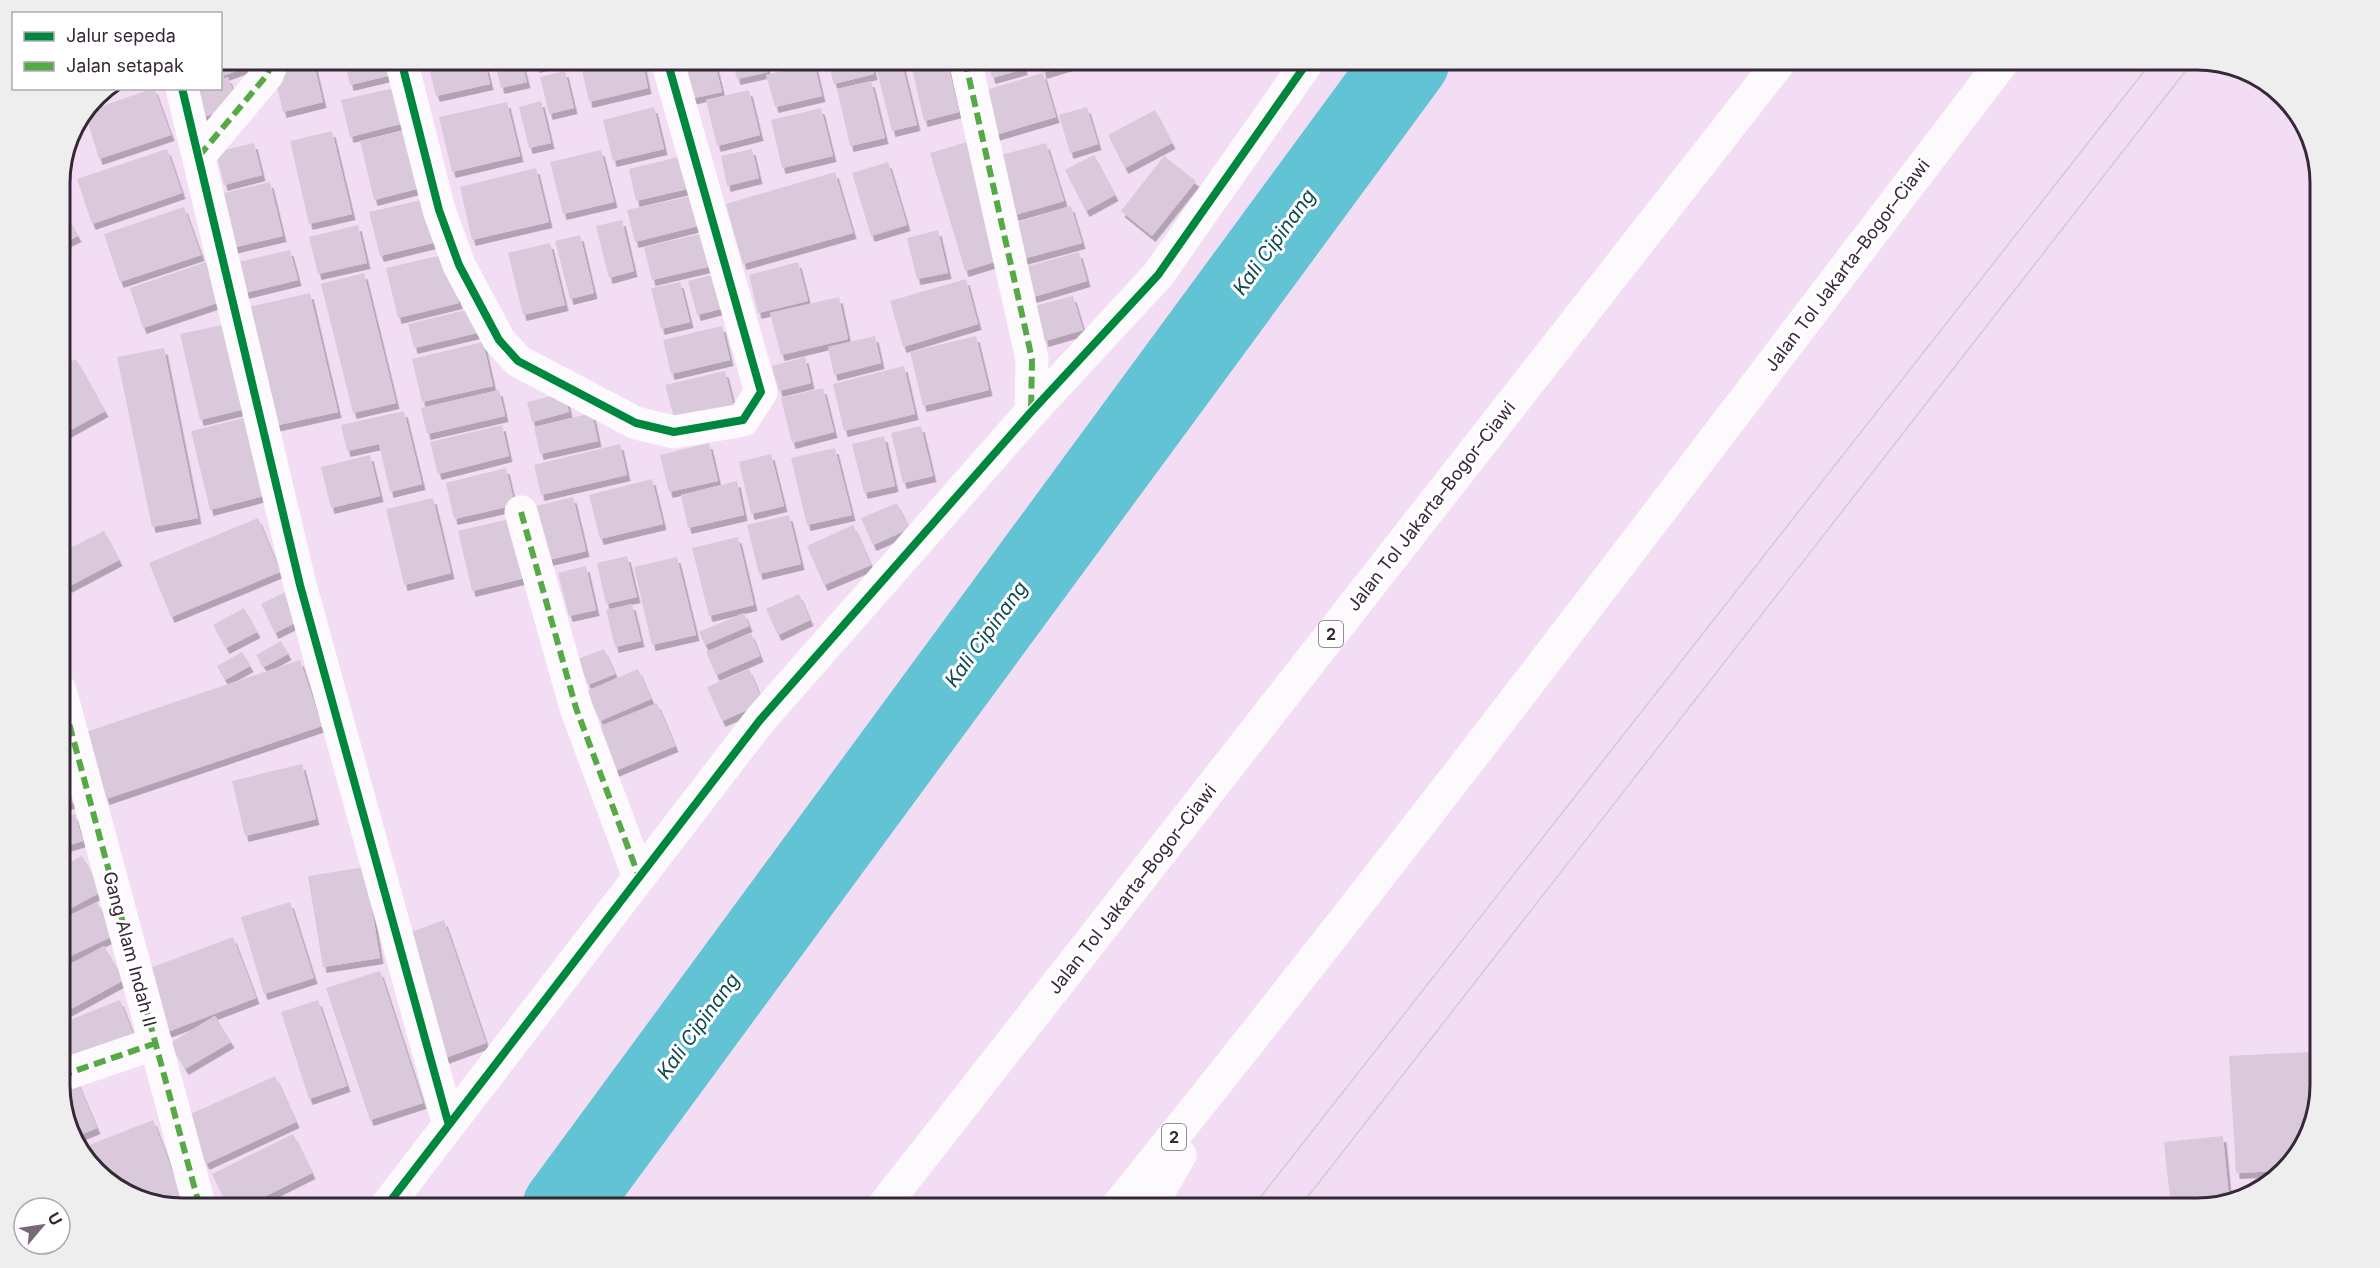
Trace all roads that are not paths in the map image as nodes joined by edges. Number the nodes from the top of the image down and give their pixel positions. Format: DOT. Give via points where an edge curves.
graph roads {
  1 [pos="269,70"];
  2 [pos="404,70"];
  3 [pos="670,70"];
  4 [pos="967,70"];
  5 [pos="1297,70"];
  6 [pos="1773,70"];
  7 [pos="1996,70"];
  8 [pos="182,90"];
  9 [pos="199,156"];
  10 [pos="1031,412"];
  11 [pos="521,512"];
  12 [pos="71,730"];
  13 [pos="639,877"];
  14 [pos="156,1043"];
  15 [pos="1232,1065"];
  16 [pos="71,1072"];
  17 [pos="448,1122"];
  18 [pos="197,1198"];
  19 [pos="392,1198"];
  20 [pos="890,1198"];
  21 [pos="1124,1198"];
  22 [pos="1155,1198"];
  1 -- 9 [label="main road"];
  2 -- 3 [label="main road" via="439,210 459,265 499,340 518,361 636,423 674,432 743,420 761,392"];
  4 -- 10 [label="main road" via="1032,359"];
  5 -- 10 [label="main road" via="1158,275"];
  6 -- 20 [label="main road, Jalan Tol Jakarta–Bogor–Ciawi / 2"];
  7 -- 15 [label="main road, Jalan Tol Jakarta–Bogor–Ciawi / 2"];
  8 -- 9 [label="main road"];
  9 -- 17 [label="main road" via="300,585"];
  10 -- 13 [label="main road" via="760,720"];
  11 -- 13 [label="main road" via="576,708"];
  12 -- 14 [label="main road, Gang Alam Indah II"];
  13 -- 17 [label="main road"];
  14 -- 16 [label="main road"];
  14 -- 18 [label="main road, Gang Alam Indah II"];
  15 -- 21 [label="main road, Jalan Tol Jakarta–Bogor–Ciawi / 2"];
  15 -- 22 [label="main road"];
  17 -- 19 [label="main road"];
}
